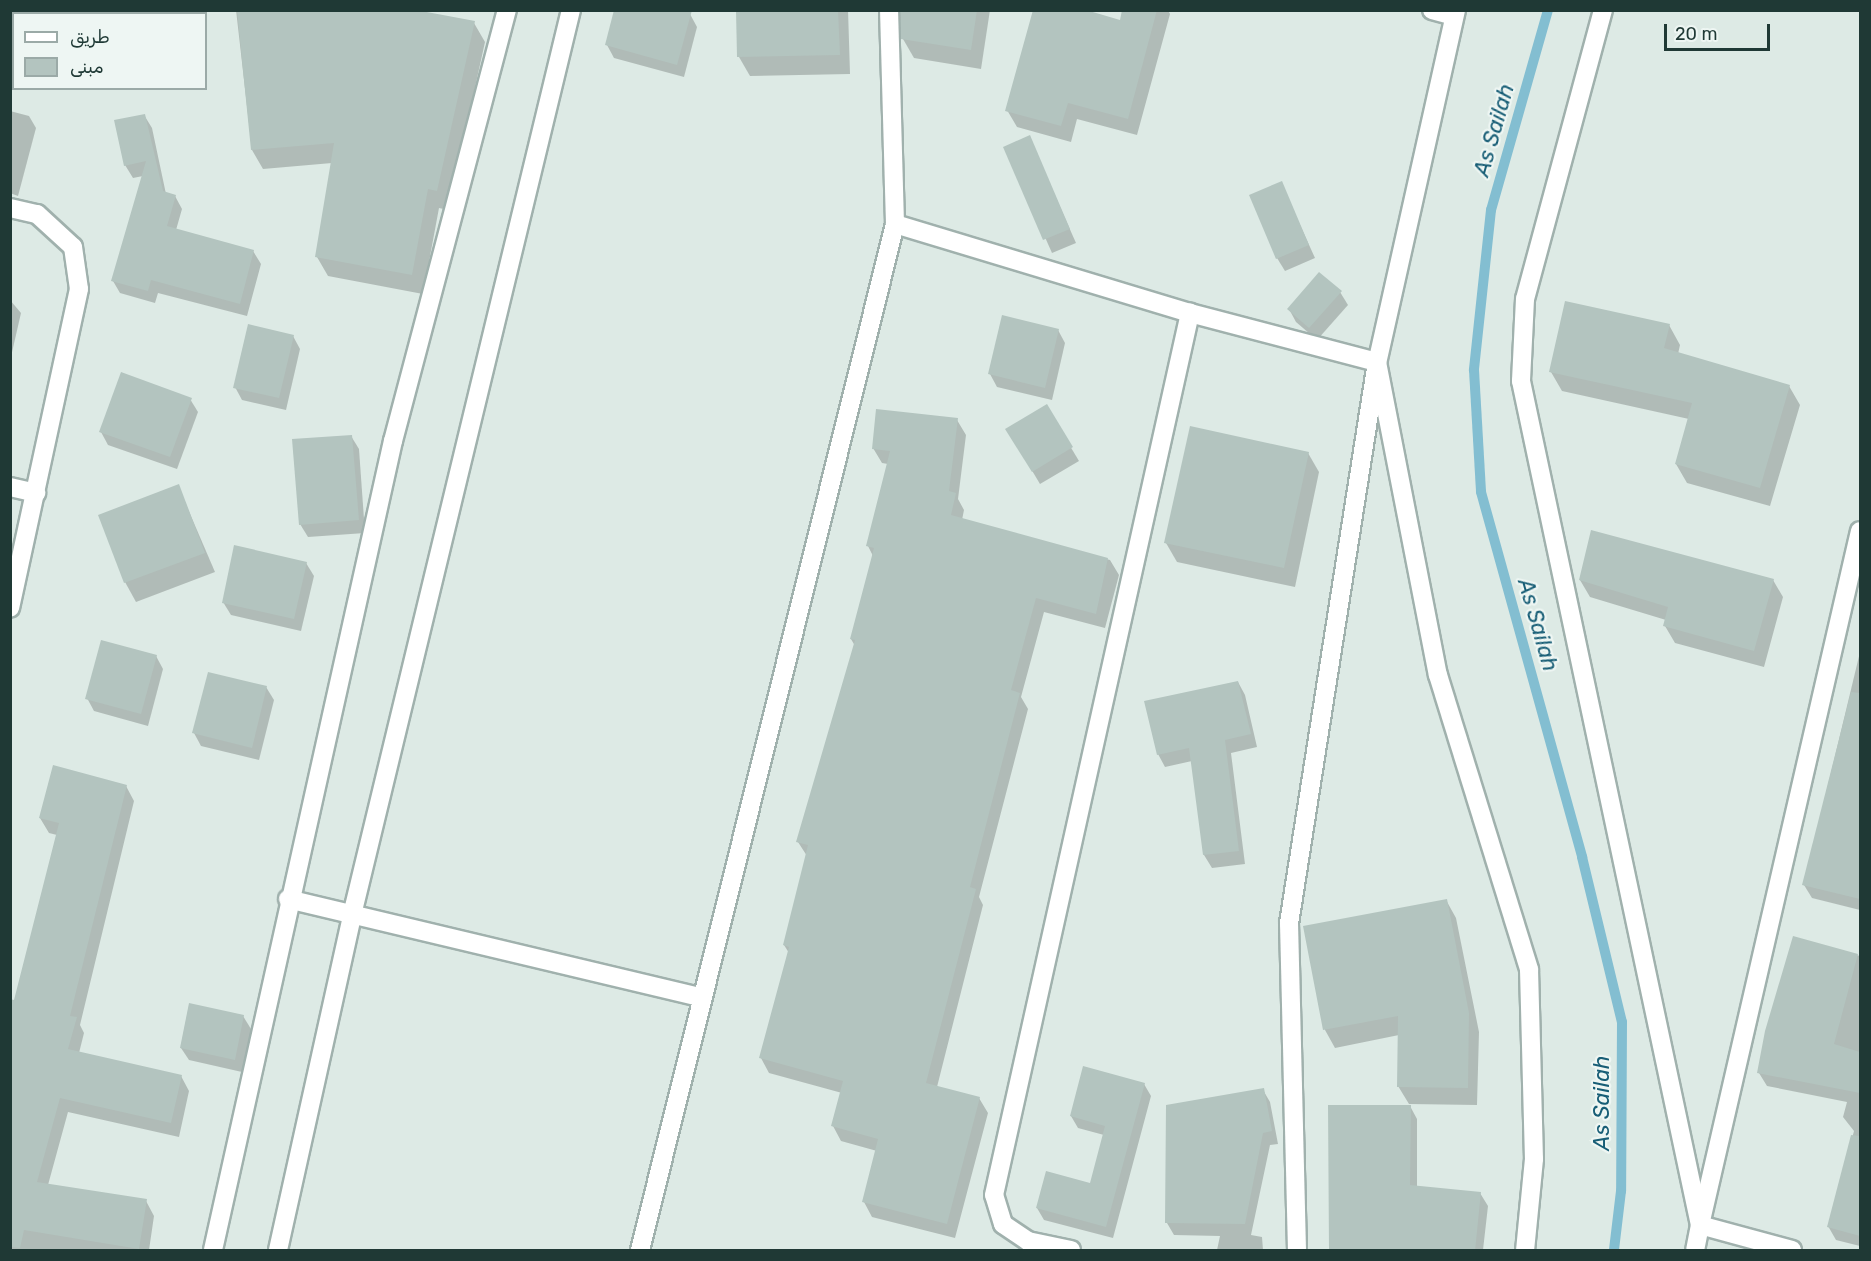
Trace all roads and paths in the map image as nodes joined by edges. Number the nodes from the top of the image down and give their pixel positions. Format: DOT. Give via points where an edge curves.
graph roads {
  1 [pos="507,10"];
  2 [pos="571,10"];
  3 [pos="889,10"];
  4 [pos="1432,10"];
  5 [pos="1603,10"];
  6 [pos="1455,13"];
  7 [pos="10,208"];
  8 [pos="895,224"];
  9 [pos="1190,313"];
  10 [pos="1377,362"];
  11 [pos="10,487"];
  12 [pos="36,493"];
  13 [pos="1860,531"];
  14 [pos="10,608"];
  15 [pos="288,899"];
  16 [pos="352,915"];
  17 [pos="702,998"];
  18 [pos="1700,1225"];
  19 [pos="213,1251"];
  20 [pos="278,1251"];
  21 [pos="640,1251"];
  22 [pos="1071,1251"];
  23 [pos="1297,1251"];
  24 [pos="1524,1251"];
  25 [pos="1695,1251"];
  26 [pos="1792,1251"];
  1 -- 15 [label="street" via="393,441"];
  2 -- 16 [label="street"];
  3 -- 8 [label="street"];
  4 -- 6 [label="street"];
  5 -- 18 [label="street" via="1525,299 1521,381"];
  6 -- 10 [label="street"];
  7 -- 12 [label="street" via="37,214 73,247 79,289"];
  8 -- 9 [label="street"];
  8 -- 17 [label="street"];
  9 -- 10 [label="street"];
  9 -- 22 [label="street" via="994,1195 1003,1224 1028,1241"];
  10 -- 23 [label="street" via="1289,923"];
  10 -- 24 [label="street" via="1438,675 1529,969 1534,1158"];
  11 -- 12 [label="street"];
  12 -- 14 [label="street"];
  13 -- 18 [label="street"];
  15 -- 16 [label="street"];
  15 -- 19 [label="street"];
  16 -- 17 [label="street"];
  16 -- 20 [label="street"];
  17 -- 21 [label="street"];
  18 -- 25 [label="street"];
  18 -- 26 [label="street"];
}
